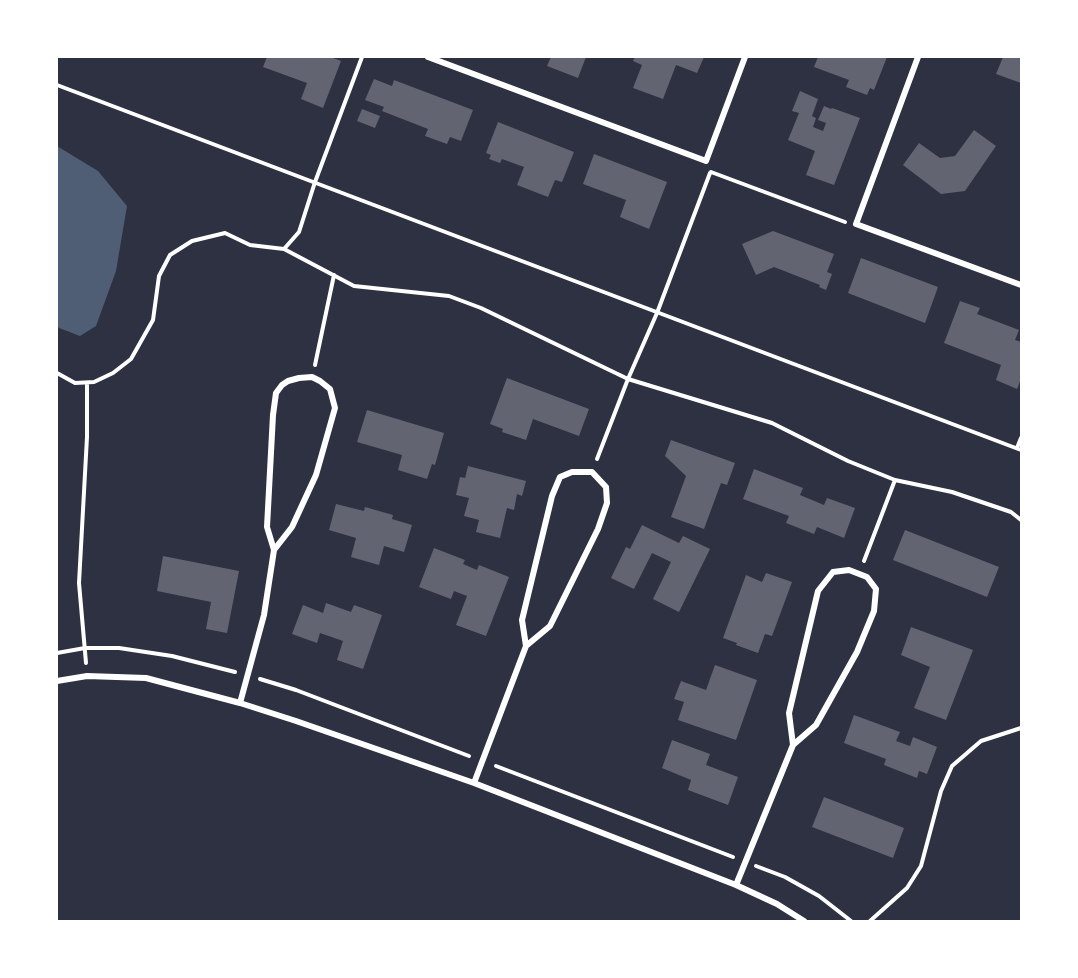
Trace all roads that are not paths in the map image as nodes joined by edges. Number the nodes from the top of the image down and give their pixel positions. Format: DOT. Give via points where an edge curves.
graph roads {
  1 [pos="428,57"];
  2 [pos="745,57"];
  3 [pos="918,57"];
  4 [pos="1021,285"];
  5 [pos="274,550"];
  6 [pos="526,646"];
  7 [pos="57,681"];
  8 [pos="240,702"];
  9 [pos="793,745"];
  10 [pos="474,783"];
  11 [pos="736,885"];
  12 [pos="804,921"];
  1 -- 2 [label="street" via="705,161"];
  3 -- 4 [label="street" via="856,224"];
  5 -- 5 [label="street" via="292,527 316,475 334,408 330,389 312,377 288,381 276,393 267,527"];
  5 -- 8 [label="street" via="264,615"];
  6 -- 6 [label="street" via="550,626 598,529 607,503 606,487 592,472 572,472 561,477 552,496 522,620"];
  6 -- 10 [label="street"];
  7 -- 8 [label="street" via="87,676 146,678"];
  8 -- 10 [label="street"];
  9 -- 9 [label="street" via="789,713 818,591 832,572 849,570 867,577 876,589 874,611 816,725"];
  9 -- 11 [label="street"];
  10 -- 11 [label="street"];
  11 -- 12 [label="street"];
}
